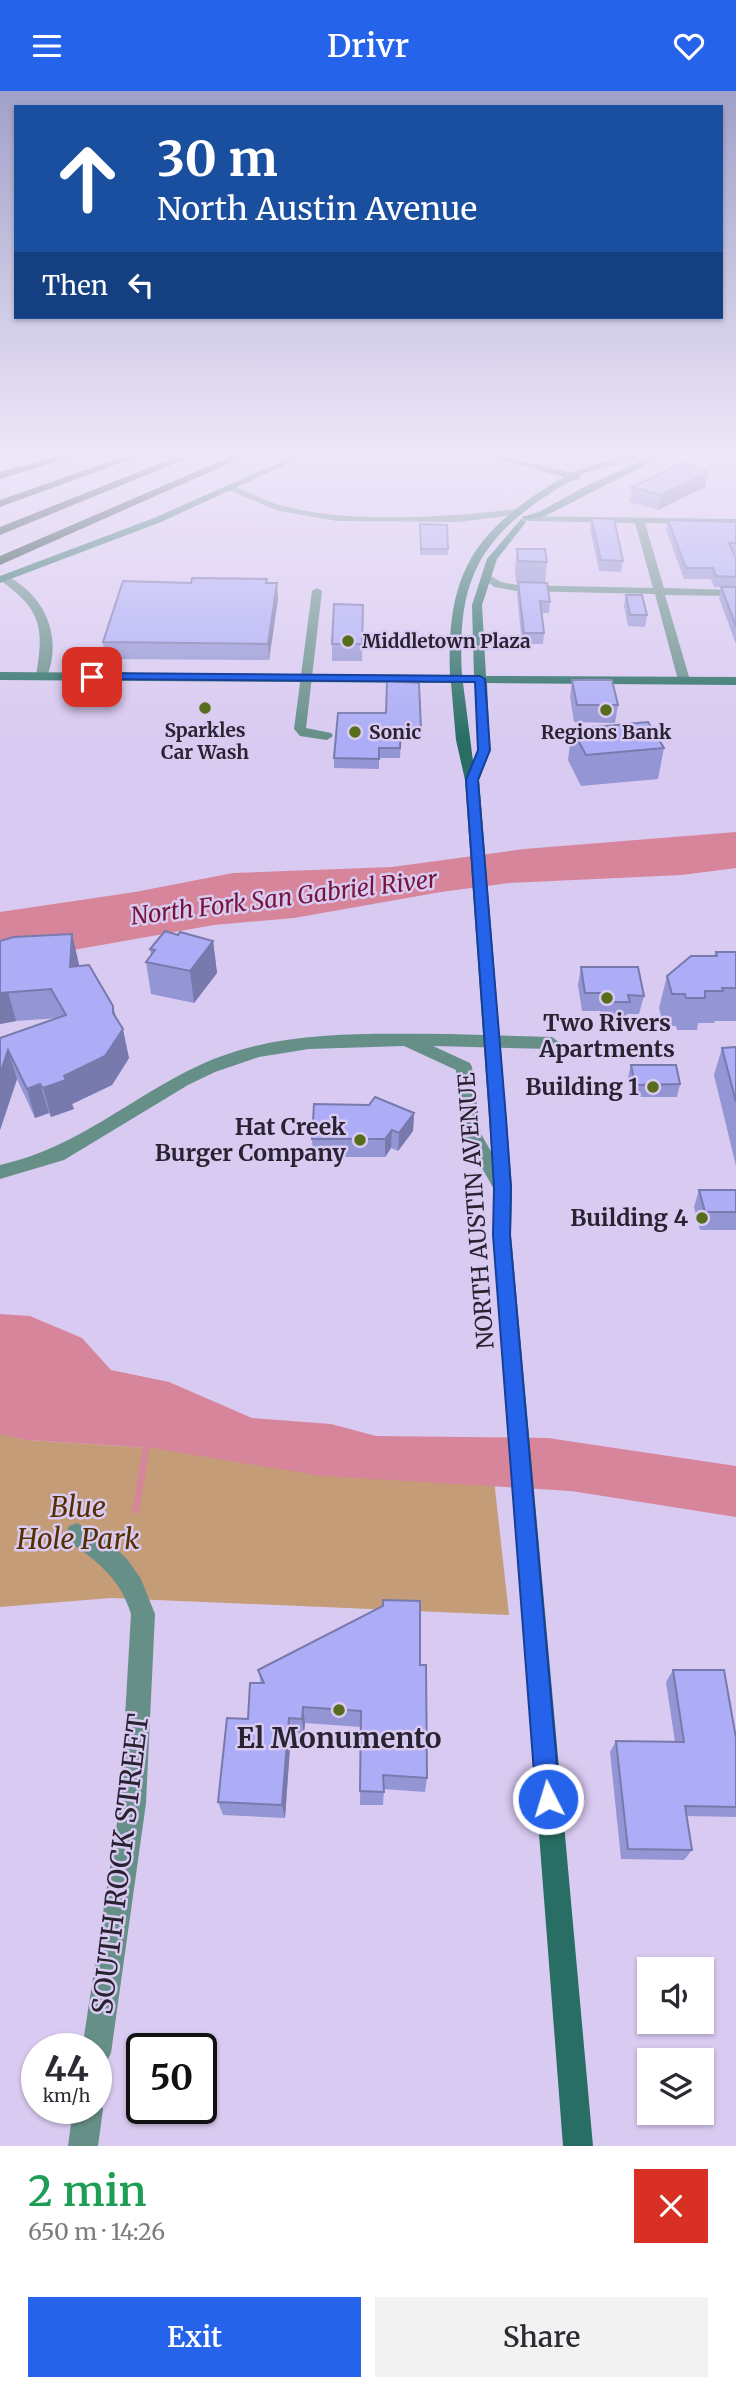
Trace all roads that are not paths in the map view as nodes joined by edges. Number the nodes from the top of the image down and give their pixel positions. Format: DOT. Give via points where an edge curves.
graph roads {
  1 [pos="33,547"];
  2 [pos="85,547"];
  3 [pos="485,547"];
  4 [pos="500,547"];
  5 [pos="647,547"];
  6 [pos="0,561"];
  7 [pos="486,576"];
  8 [pos="3,580"];
  9 [pos="317,591"];
  10 [pos="659,591"];
  11 [pos="736,593"];
  12 [pos="0,676"];
  13 [pos="41,676"];
  14 [pos="306,678"];
  15 [pos="456,679"];
  16 [pos="480,679"];
  17 [pos="684,680"];
  18 [pos="736,681"];
  19 [pos="327,736"];
  20 [pos="472,780"];
  21 [pos="404,1040"];
  22 [pos="491,1041"];
  23 [pos="552,1044"];
  24 [pos="0,1172"];
  25 [pos="503,1188"];
  26 [pos="77,1534"];
  27 [pos="99,2033"];
  28 [pos="86,2124"];
  29 [pos="83,2146"];
  30 [pos="578,2146"];
  1 -- 6 [label="highway"];
  2 -- 8 [label="main road"];
  3 -- 15 [label="main road, NORTH AUSTIN AVENUE" via="467,571 456,608"];
  4 -- 7 [label="main road, NORTH AUSTIN AVENUE"];
  5 -- 10 [label="street"];
  7 -- 10 [label="street" via="498,585 517,588"];
  7 -- 16 [label="main road, NORTH AUSTIN AVENUE" via="477,605"];
  8 -- 13 [label="street" via="36,603 45,620"];
  9 -- 14 [label="street"];
  10 -- 11 [label="street"];
  10 -- 17 [label="street"];
  12 -- 13 [label="main road"];
  13 -- 14 [label="main road"];
  14 -- 15 [label="main road"];
  14 -- 19 [label="street" via="300,729"];
  15 -- 16 [label="main road"];
  15 -- 20 [label="main road, NORTH AUSTIN AVENUE" via="461,748"];
  16 -- 17 [label="main road"];
  16 -- 20 [label="main road, NORTH AUSTIN AVENUE" via="484,750"];
  17 -- 18 [label="main road"];
  20 -- 22 [label="main road, NORTH AUSTIN AVENUE"];
  21 -- 22 [label="street"];
  21 -- 24 [label="street" via="320,1039 247,1053 186,1079 82,1144"];
  21 -- 25 [label="street" via="464,1067 472,1134"];
  22 -- 23 [label="street"];
  22 -- 25 [label="main road, NORTH AUSTIN AVENUE"];
  25 -- 30 [label="main road, NORTH AUSTIN AVENUE" via="502,1235"];
  26 -- 27 [label="street, SOUTH ROCK STREET" via="125,1573 136,1589 143,1614 133,1803"];
  28 -- 29 [label="street"];
}
